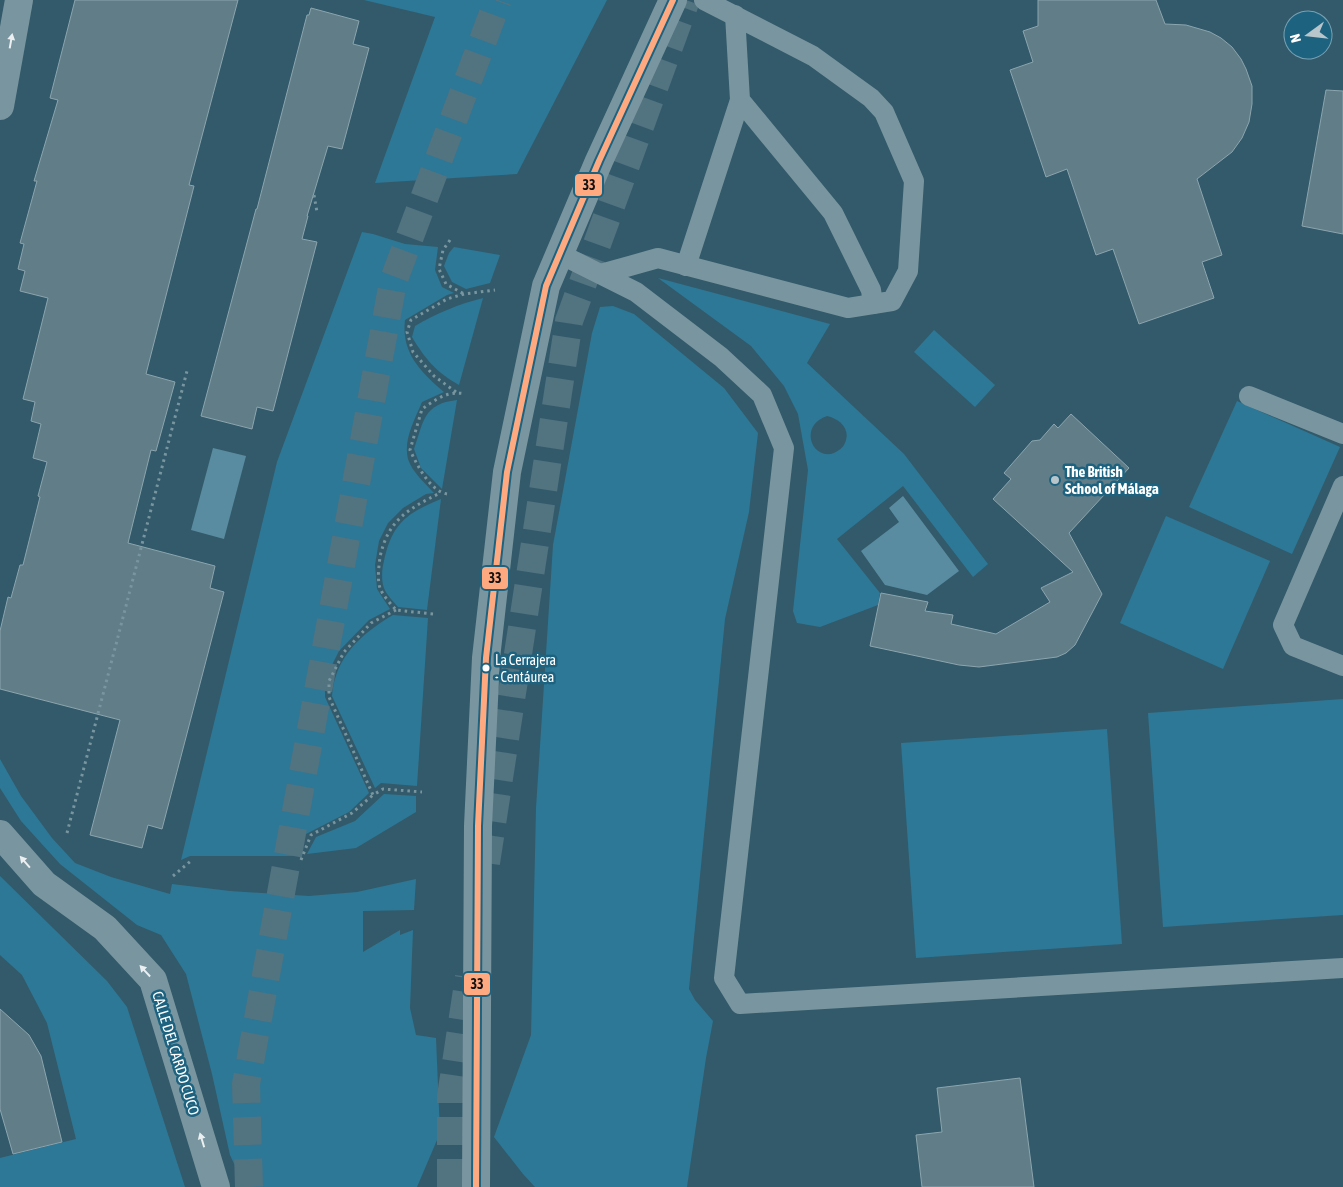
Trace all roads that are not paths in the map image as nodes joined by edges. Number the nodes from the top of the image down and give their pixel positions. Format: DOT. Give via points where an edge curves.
graph roads {
  1 [pos="19,0"];
  2 [pos="672,0"];
  3 [pos="704,0"];
  4 [pos="736,15"];
  5 [pos="740,100"];
  6 [pos="0,106"];
  7 [pos="560,254"];
  8 [pos="686,266"];
  9 [pos="601,274"];
  10 [pos="873,304"];
  11 [pos="1249,396"];
  12 [pos="1343,434"];
  13 [pos="1343,486"];
  14 [pos="1343,666"];
  15 [pos="0,834"];
  16 [pos="1343,968"];
  17 [pos="216,1187"];
  18 [pos="476,1187"];
  6 -- 1 [label="street, one-way"];
  2 -- 7 [label="street"];
  3 -- 4 [label="lane"];
  4 -- 5 [label="lane"];
  4 -- 10 [label="lane" via="813,56 871,98 884,112 914,181 908,271 892,301"];
  5 -- 8 [label="lane"];
  5 -- 10 [label="lane" via="832,213 872,290"];
  7 -- 9 [label="lane"];
  7 -- 18 [label="street" via="546,286 506,472 486,658 478,826"];
  8 -- 9 [label="lane" via="658,258"];
  8 -- 10 [label="lane" via="848,308"];
  9 -- 16 [label="lane" via="636,292 721,357 762,395 784,448 724,978 740,1004"];
  11 -- 12 [label="lane"];
  13 -- 14 [label="lane" via="1283,625 1293,646"];
  17 -- 15 [label="street, CALLE DEL CARDO CUCO, one-way" via="153,980 105,928 44,884"];
}
